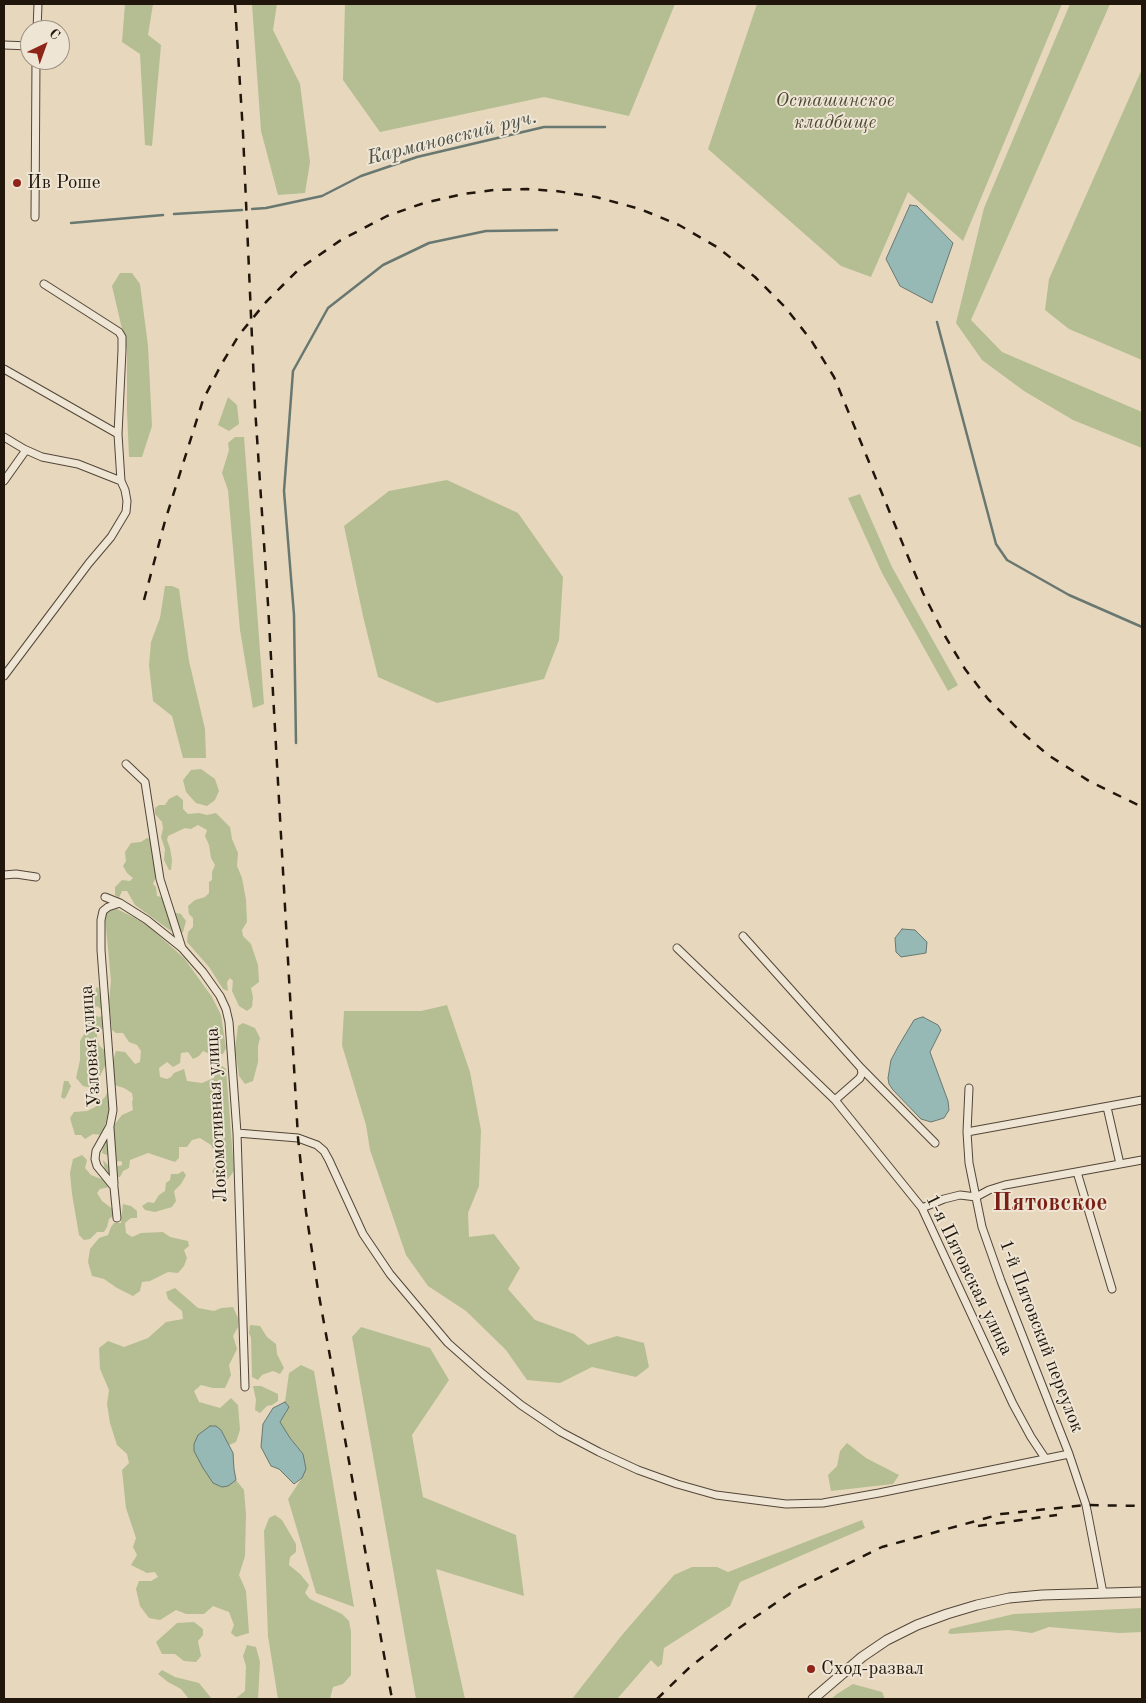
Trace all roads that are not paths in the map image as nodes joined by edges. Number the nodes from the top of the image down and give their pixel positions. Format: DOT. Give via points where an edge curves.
graph roads {
  1 [pos="38,4"];
  2 [pos="37,20"];
  3 [pos="4,46"];
  4 [pos="20,46"];
  5 [pos="36,70"];
  6 [pos="35,217"];
  7 [pos="44,284"];
  8 [pos="4,369"];
  9 [pos="118,434"];
  10 [pos="4,437"];
  11 [pos="26,450"];
  12 [pos="4,480"];
  13 [pos="121,481"];
  14 [pos="4,676"];
  15 [pos="126,764"];
  16 [pos="4,875"];
  17 [pos="36,877"];
  18 [pos="105,897"];
  19 [pos="120,903"];
  20 [pos="743,936"];
  21 [pos="182,948"];
  22 [pos="677,948"];
  23 [pos="861,1068"];
  24 [pos="968,1088"];
  25 [pos="835,1100"];
  26 [pos="1142,1100"];
  27 [pos="1107,1108"];
  28 [pos="110,1126"];
  29 [pos="967,1132"];
  30 [pos="237,1133"];
  31 [pos="935,1143"];
  32 [pos="1142,1160"];
  33 [pos="1120,1164"];
  34 [pos="1077,1172"];
  35 [pos="114,1187"];
  36 [pos="976,1197"];
  37 [pos="922,1208"];
  38 [pos="117,1218"];
  39 [pos="1112,1289"];
  40 [pos="245,1387"];
  41 [pos="1069,1454"];
  42 [pos="1045,1458"];
  43 [pos="1142,1592"];
  44 [pos="1103,1593"];
  45 [pos="813,1699"];
  1 -- 2 [label="street"];
  3 -- 4 [label="street"];
  5 -- 6 [label="street"];
  7 -- 9 [label="street" via="120,332"];
  8 -- 9 [label="street"];
  9 -- 13 [label="street"];
  10 -- 11 [label="street"];
  11 -- 12 [label="street"];
  11 -- 13 [label="street" via="42,457 78,464"];
  13 -- 14 [label="street" via="127,501 126,512 111,537"];
  15 -- 21 [label="street" via="145,782 160,879"];
  16 -- 17 [label="street"];
  18 -- 19 [label="street, Локомотивная улица"];
  19 -- 21 [label="street, Локомотивная улица"];
  19 -- 28 [label="street, Узловая улица" via="108,907 101,920 113,1110"];
  20 -- 23 [label="street"];
  21 -- 30 [label="street, Локомотивная улица" via="203,972 226,1009"];
  22 -- 25 [label="street, 1-я Пятовская улица"];
  23 -- 25 [label="street" via="860,1078"];
  23 -- 31 [label="street"];
  24 -- 29 [label="street, 1-й Пятовский переулок"];
  25 -- 37 [label="street, 1-я Пятовская улица"];
  26 -- 27 [label="street"];
  27 -- 29 [label="street"];
  27 -- 33 [label="street"];
  28 -- 35 [label="street"];
  28 -- 35 [label="street, Узловая улица" via="95,1159"];
  29 -- 36 [label="street, 1-й Пятовский переулок"];
  30 -- 40 [label="street, Локомотивная улица"];
  30 -- 42 [label="street" via="298,1138 317,1145 329,1160 363,1234 448,1343 521,1405 561,1432 638,1470 716,1495 786,1504 823,1503"];
  32 -- 33 [label="street"];
  33 -- 34 [label="street"];
  34 -- 36 [label="street" via="1005,1185"];
  34 -- 39 [label="street"];
  35 -- 38 [label="street"];
  36 -- 37 [label="street" via="960,1195"];
  36 -- 41 [label="street, 1-й Пятовский переулок" via="982,1227 1001,1281"];
  37 -- 42 [label="street, 1-я Пятовская улица" via="1013,1404"];
  41 -- 42 [label="street"];
  41 -- 44 [label="street, 1-й Пятовский переулок" via="1086,1505"];
  43 -- 44 [label="street"];
  44 -- 45 [label="street" via="1009,1598 947,1614 917,1625 874,1648"];
}
